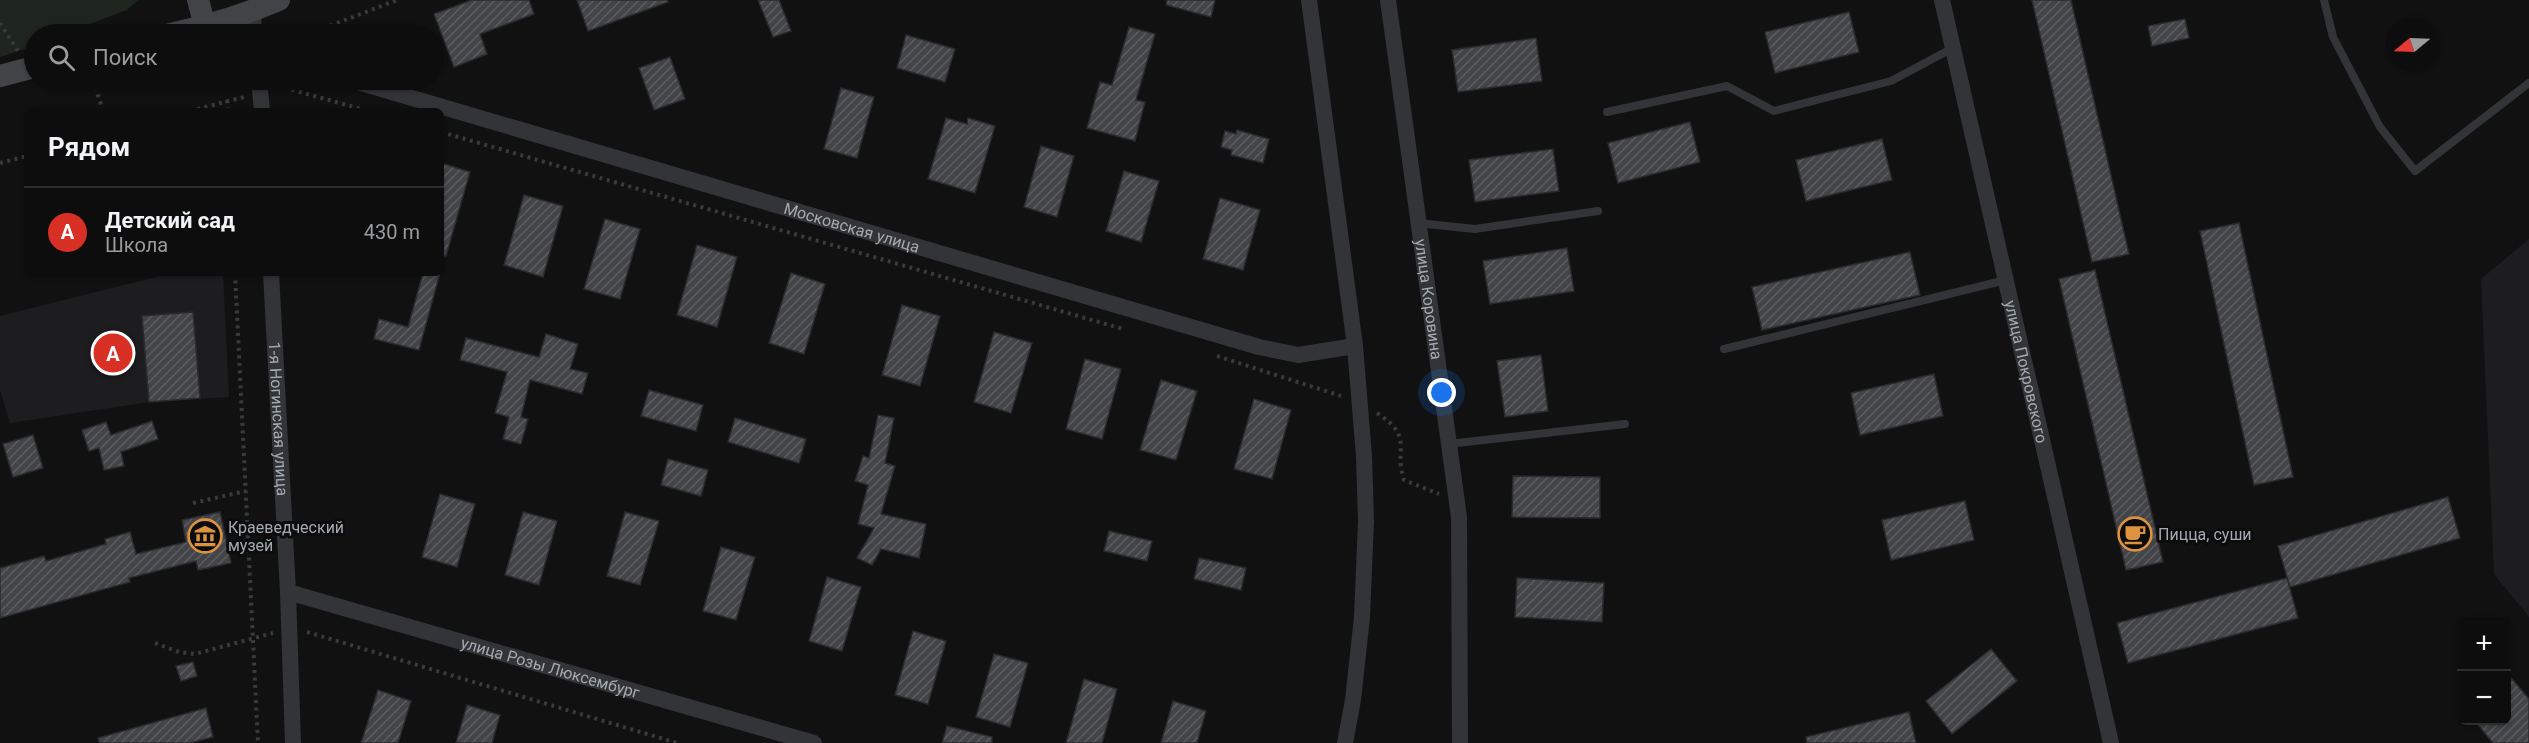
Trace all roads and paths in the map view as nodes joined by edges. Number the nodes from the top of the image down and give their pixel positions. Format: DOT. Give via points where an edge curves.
graph roads {
  1 [pos="198,0"];
  2 [pos="279,0"];
  3 [pos="397,0"];
  4 [pos="1309,0"];
  5 [pos="1388,0"];
  6 [pos="1942,0"];
  7 [pos="2324,0"];
  8 [pos="253,11"];
  9 [pos="0,22"];
  10 [pos="204,24"];
  11 [pos="211,24"];
  12 [pos="254,24"];
  13 [pos="335,24"];
  14 [pos="1953,48"];
  15 [pos="24,57"];
  16 [pos="24,61"];
  17 [pos="0,76"];
  18 [pos="2529,83"];
  19 [pos="96,90"];
  20 [pos="251,90"];
  21 [pos="260,90"];
  22 [pos="293,90"];
  23 [pos="385,90"];
  24 [pos="227,100"];
  25 [pos="102,108"];
  26 [pos="200,108"];
  27 [pos="228,108"];
  28 [pos="262,108"];
  29 [pos="357,108"];
  30 [pos="1607,112"];
  31 [pos="444,133"];
  32 [pos="24,157"];
  33 [pos="0,163"];
  34 [pos="1598,211"];
  35 [pos="1418,224"];
  36 [pos="236,276"];
  37 [pos="271,276"];
  38 [pos="2006,280"];
  39 [pos="1133,331"];
  40 [pos="1355,346"];
  41 [pos="1724,349"];
  42 [pos="1210,354"];
  43 [pos="1358,401"];
  44 [pos="1625,424"];
  45 [pos="1449,444"];
  46 [pos="246,491"];
  47 [pos="1456,501"];
  48 [pos="193,503"];
  49 [pos="288,592"];
  50 [pos="289,629"];
  51 [pos="254,637"];
  52 [pos="155,643"];
  53 [pos="258,743"];
  54 [pos="293,743"];
  55 [pos="677,743"];
  56 [pos="814,743"];
  57 [pos="1346,743"];
  58 [pos="1460,743"];
  59 [pos="2110,743"];
  1 -- 10 [label="street"];
  2 -- 8 [label="street"];
  3 -- 13 [label="path"];
  4 -- 40 [label="street"];
  5 -- 35 [label="street, улица Коровина"];
  6 -- 14 [label="street, улица Покровского"];
  7 -- 18 [label="lane" via="2333,37 2380,127 2415,171"];
  8 -- 11 [label="street"];
  8 -- 12 [label="street"];
  9 -- 15 [label="path"];
  14 -- 30 [label="lane" via="1891,81 1774,111 1727,86"];
  14 -- 38 [label="street, улица Покровского"];
  16 -- 17 [label="street"];
  19 -- 25 [label="path"];
  20 -- 24 [label="path"];
  21 -- 28 [label="street"];
  22 -- 29 [label="path"];
  23 -- 40 [label="street, Московская улица" via="1260,347 1298,355"];
  24 -- 26 [label="path"];
  24 -- 27 [label="path"];
  31 -- 39 [label="path"];
  32 -- 33 [label="path"];
  34 -- 35 [label="lane" via="1475,229"];
  35 -- 45 [label="street, улица Коровина"];
  36 -- 46 [label="path"];
  37 -- 49 [label="street, 1-я Ногинская улица"];
  38 -- 41 [label="lane"];
  38 -- 59 [label="street, улица Покровского"];
  40 -- 43 [label="street"];
  42 -- 43 [label="path"];
  43 -- 47 [label="path" via="1395,426 1401,436 1404,480"];
  43 -- 57 [label="street" via="1366,521 1362,617"];
  44 -- 45 [label="lane"];
  45 -- 47 [label="street, улица Коровина"];
  46 -- 48 [label="path"];
  46 -- 51 [label="path"];
  47 -- 58 [label="street, улица Коровина"];
  49 -- 50 [label="street, 1-я Ногинская улица"];
  49 -- 56 [label="street, улица Розы Люксембург"];
  50 -- 51 [label="path"];
  50 -- 54 [label="street, 1-я Ногинская улица"];
  50 -- 55 [label="path"];
  51 -- 52 [label="path" via="195,654"];
  51 -- 53 [label="path"];
}
